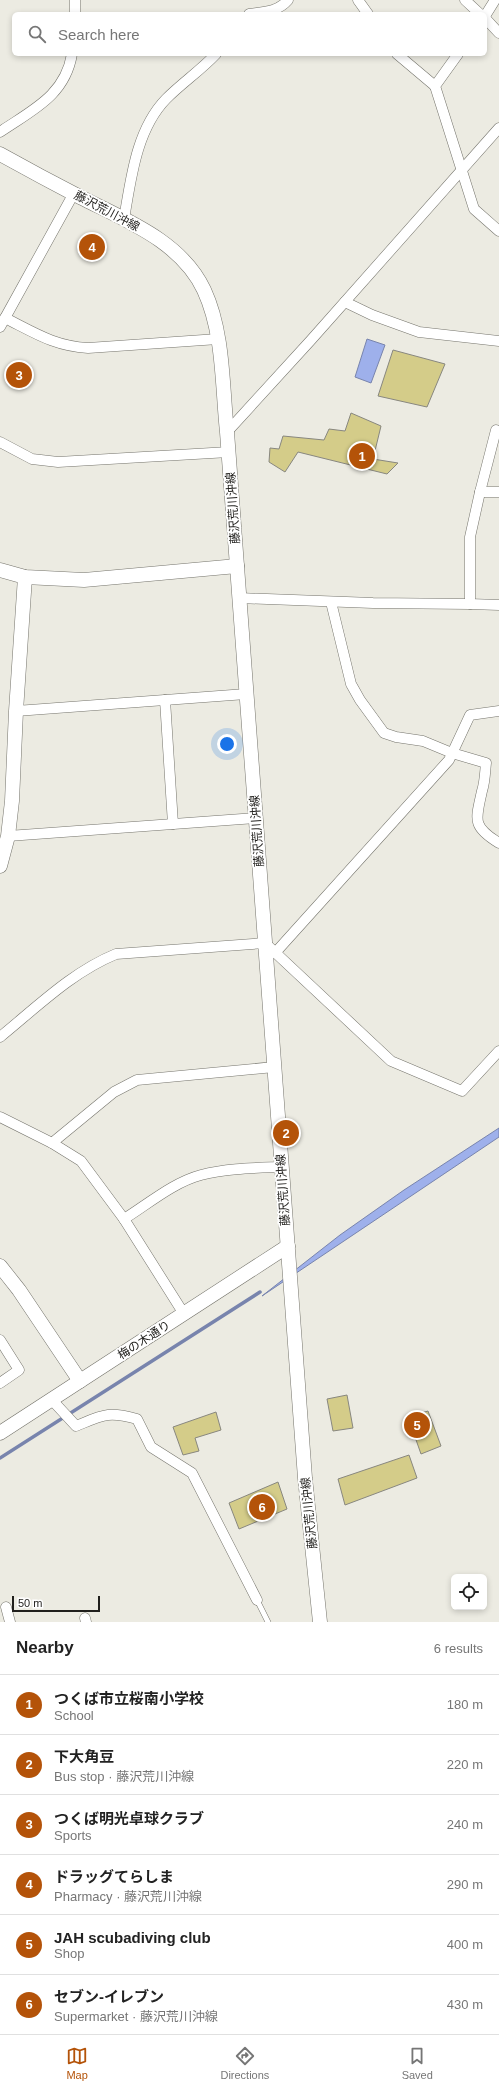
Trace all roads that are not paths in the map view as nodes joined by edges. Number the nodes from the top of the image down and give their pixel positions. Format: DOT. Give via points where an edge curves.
graph roads {
  1 [pos="75,0"];
  2 [pos="288,0"];
  3 [pos="358,0"];
  4 [pos="465,0"];
  5 [pos="495,0"];
  6 [pos="74,12"];
  7 [pos="266,12"];
  8 [pos="367,12"];
  9 [pos="478,12"];
  10 [pos="487,14"];
  11 [pos="487,19"];
  12 [pos="499,33"];
  13 [pos="71,56"];
  14 [pos="214,56"];
  15 [pos="399,56"];
  16 [pos="457,56"];
  17 [pos="435,86"];
  18 [pos="499,128"];
  19 [pos="0,132"];
  20 [pos="0,154"];
  21 [pos="462,168"];
  22 [pos="74,194"];
  23 [pos="124,219"];
  24 [pos="499,231"];
  25 [pos="345,302"];
  26 [pos="5,318"];
  27 [pos="0,327"];
  28 [pos="218,339"];
  29 [pos="499,341"];
  30 [pos="498,428"];
  31 [pos="227,432"];
  32 [pos="0,442"];
  33 [pos="229,452"];
  34 [pos="480,492"];
  35 [pos="499,492"];
  36 [pos="237,566"];
  37 [pos="0,570"];
  38 [pos="25,577"];
  39 [pos="239,598"];
  40 [pos="332,602"];
  41 [pos="470,604"];
  42 [pos="499,605"];
  43 [pos="246,694"];
  44 [pos="165,700"];
  45 [pos="499,710"];
  46 [pos="16,712"];
  47 [pos="452,752"];
  48 [pos="256,818"];
  49 [pos="173,824"];
  50 [pos="8,836"];
  51 [pos="499,843"];
  52 [pos="2,853"];
  53 [pos="0,866"];
  54 [pos="270,948"];
  55 [pos="0,1037"];
  56 [pos="499,1051"];
  57 [pos="274,1067"];
  58 [pos="0,1117"];
  59 [pos="52,1143"];
  60 [pos="282,1167"];
  61 [pos="124,1219"];
  62 [pos="288,1246"];
  63 [pos="0,1266"];
  64 [pos="184,1314"];
  65 [pos="0,1340"];
  66 [pos="80,1381"];
  67 [pos="0,1383"];
  68 [pos="52,1400"];
  69 [pos="0,1433"];
  70 [pos="257,1600"];
  71 [pos="6,1607"];
  72 [pos="10,1622"];
  73 [pos="268,1622"];
  74 [pos="320,1622"];
  1 -- 6 [label="street"];
  2 -- 7 [label="street" via="282,7"];
  3 -- 8 [label="street"];
  4 -- 9 [label="street"];
  5 -- 10 [label="street"];
  11 -- 12 [label="street"];
  13 -- 19 [label="street" via="66,77 56,92"];
  14 -- 23 [label="street" via="164,101 144,132 134,161"];
  15 -- 17 [label="street"];
  16 -- 17 [label="street"];
  17 -- 21 [label="street"];
  18 -- 21 [label="street"];
  20 -- 22 [label="main road, 藤沢荒川沖線"];
  21 -- 24 [label="street" via="474,208"];
  21 -- 25 [label="street"];
  22 -- 23 [label="main road, 藤沢荒川沖線"];
  22 -- 26 [label="street"];
  23 -- 28 [label="main road, 藤沢荒川沖線" via="172,249 188,266 203,289"];
  25 -- 29 [label="street" via="419,332"];
  25 -- 31 [label="street"];
  26 -- 27 [label="street"];
  26 -- 28 [label="street" via="52,342 73,348"];
  28 -- 31 [label="main road, 藤沢荒川沖線"];
  30 -- 34 [label="street"];
  31 -- 33 [label="main road, 藤沢荒川沖線"];
  32 -- 33 [label="street" via="32,459 58,462"];
  33 -- 36 [label="main road, 藤沢荒川沖線"];
  34 -- 35 [label="street"];
  34 -- 41 [label="street" via="470,537"];
  36 -- 38 [label="main road" via="84,580"];
  36 -- 39 [label="main road, 藤沢荒川沖線"];
  37 -- 38 [label="main road"];
  38 -- 46 [label="main road"];
  39 -- 40 [label="street"];
  39 -- 43 [label="main road, 藤沢荒川沖線"];
  40 -- 41 [label="street"];
  40 -- 47 [label="street" via="351,684 384,733 396,738 423,741"];
  41 -- 42 [label="street"];
  43 -- 44 [label="street"];
  43 -- 48 [label="main road, 藤沢荒川沖線"];
  44 -- 46 [label="street"];
  44 -- 49 [label="street"];
  45 -- 47 [label="street" via="470,715"];
  46 -- 50 [label="main road"];
  47 -- 51 [label="street" via="486,763 483,791 477,810 478,825 487,836"];
  47 -- 54 [label="street" via="449,760"];
  48 -- 49 [label="street"];
  48 -- 54 [label="main road, 藤沢荒川沖線"];
  49 -- 50 [label="street"];
  50 -- 52 [label="main road"];
  52 -- 53 [label="main road"];
  54 -- 55 [label="street" via="116,954 76,975"];
  54 -- 56 [label="street" via="392,1061 462,1091"];
  54 -- 57 [label="main road, 藤沢荒川沖線"];
  57 -- 59 [label="street" via="137,1080 114,1092"];
  57 -- 60 [label="main road, 藤沢荒川沖線"];
  58 -- 59 [label="street"];
  59 -- 61 [label="street" via="81,1162"];
  60 -- 61 [label="street" via="201,1175 180,1183"];
  60 -- 62 [label="main road, 藤沢荒川沖線"];
  61 -- 64 [label="street"];
  62 -- 64 [label="main road, 梅の木通り"];
  62 -- 74 [label="main road, 藤沢荒川沖線" via="305,1478"];
  63 -- 66 [label="main road"];
  64 -- 66 [label="main road, 梅の木通り"];
  65 -- 67 [label="street" via="19,1370"];
  66 -- 68 [label="main road, 梅の木通り"];
  68 -- 69 [label="main road, 梅の木通り"];
  68 -- 70 [label="street" via="76,1426 106,1414 137,1418 151,1448 192,1473"];
  70 -- 73 [label="lane"];
  71 -- 72 [label="street"];
}
